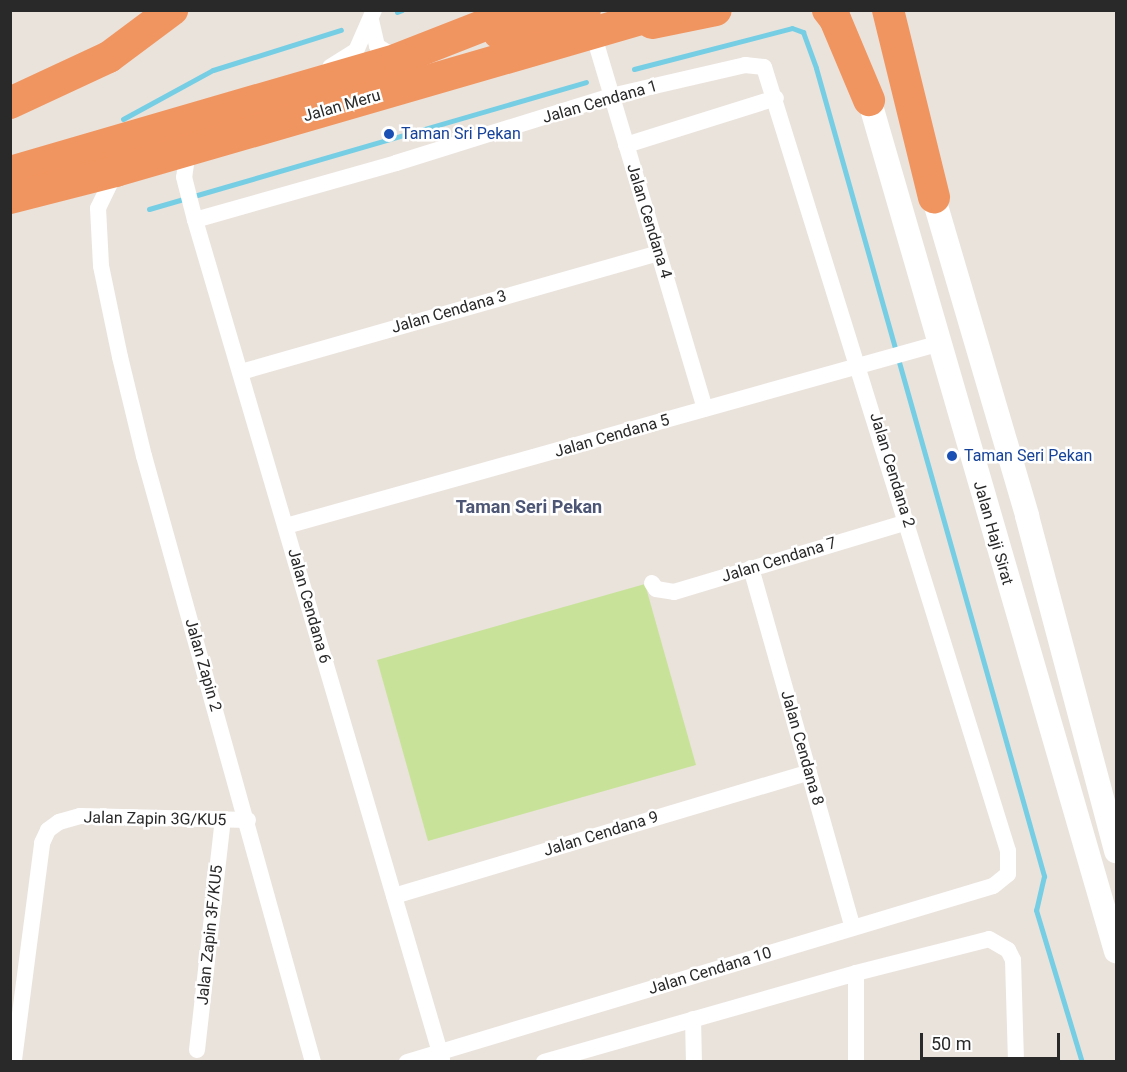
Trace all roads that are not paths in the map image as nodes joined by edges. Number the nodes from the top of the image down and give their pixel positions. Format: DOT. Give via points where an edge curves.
graph roads {
  1 [pos="172,10"];
  2 [pos="523,10"];
  3 [pos="672,10"];
  4 [pos="716,10"];
  5 [pos="828,10"];
  6 [pos="844,10"];
  7 [pos="875,10"];
  8 [pos="888,10"];
  9 [pos="372,13"];
  10 [pos="599,23"];
  11 [pos="428,49"];
  12 [pos="398,59"];
  13 [pos="765,67"];
  14 [pos="611,96"];
  15 [pos="776,98"];
  16 [pos="869,100"];
  17 [pos="10,103"];
  18 [pos="185,137"];
  19 [pos="626,144"];
  20 [pos="116,171"];
  21 [pos="11,191"];
  22 [pos="934,197"];
  23 [pos="194,215"];
  24 [pos="658,253"];
  25 [pos="938,344"];
  26 [pos="860,367"];
  27 [pos="241,372"];
  28 [pos="705,410"];
  29 [pos="908,522"];
  30 [pos="286,526"];
  31 [pos="751,568"];
  32 [pos="652,583"];
  33 [pos="809,772"];
  34 [pos="223,820"];
  35 [pos="248,820"];
  36 [pos="1116,851"];
  37 [pos="1008,874"];
  38 [pos="394,896"];
  39 [pos="853,928"];
  40 [pos="1116,951"];
  41 [pos="856,973"];
  42 [pos="693,1019"];
  43 [pos="197,1050"];
  44 [pos="441,1056"];
  45 [pos="14,1060"];
  46 [pos="313,1062"];
  47 [pos="408,1062"];
  48 [pos="544,1062"];
  49 [pos="694,1062"];
  50 [pos="856,1062"];
  51 [pos="1016,1062"];
  1 -- 17 [label="highway" via="109,57"];
  2 -- 11 [label="highway, Jalan Meru"];
  3 -- 10 [label="highway, Jalan Meru"];
  4 -- 10 [label="highway" via="690,18"];
  5 -- 16 [label="highway"];
  6 -- 16 [label="main road, Jalan Haji Sirat"];
  7 -- 22 [label="main road"];
  8 -- 22 [label="highway"];
  9 -- 12 [label="street" via="377,46"];
  9 -- 18 [label="street" via="356,51 343,62"];
  10 -- 11 [label="highway"];
  10 -- 14 [label="street, Jalan Cendana 4"];
  10 -- 18 [label="highway, Jalan Meru"];
  11 -- 12 [label="highway, Jalan Meru"];
  12 -- 18 [label="highway, Jalan Meru"];
  13 -- 14 [label="street, Jalan Cendana 1" via="745,65"];
  13 -- 15 [label="street, Jalan Cendana 2"];
  14 -- 19 [label="street, Jalan Cendana 4"];
  14 -- 23 [label="street, Jalan Cendana 1" via="396,163"];
  15 -- 19 [label="street"];
  15 -- 26 [label="street, Jalan Cendana 2"];
  16 -- 25 [label="main road, Jalan Haji Sirat"];
  18 -- 20 [label="highway, Jalan Meru"];
  18 -- 21 [label="highway, Jalan Meru"];
  18 -- 23 [label="street, Jalan Cendana 6" via="184,166"];
  19 -- 24 [label="street, Jalan Cendana 4"];
  20 -- 21 [label="highway, Jalan Meru"];
  20 -- 35 [label="street, Jalan Zapin 2" via="98,208 101,266 144,456"];
  22 -- 36 [label="main road" via="1028,516"];
  23 -- 27 [label="street, Jalan Cendana 6"];
  24 -- 27 [label="street, Jalan Cendana 3"];
  24 -- 28 [label="street, Jalan Cendana 4"];
  25 -- 26 [label="street, Jalan Cendana 5"];
  25 -- 40 [label="main road, Jalan Haji Sirat"];
  26 -- 28 [label="street, Jalan Cendana 5"];
  26 -- 29 [label="street, Jalan Cendana 2"];
  27 -- 30 [label="street, Jalan Cendana 6"];
  28 -- 30 [label="street, Jalan Cendana 5"];
  29 -- 31 [label="street, Jalan Cendana 7"];
  29 -- 37 [label="street, Jalan Cendana 2" via="1008,851"];
  30 -- 38 [label="street, Jalan Cendana 6"];
  31 -- 32 [label="street, Jalan Cendana 7" via="674,592 656,589"];
  31 -- 33 [label="street, Jalan Cendana 8"];
  33 -- 38 [label="street, Jalan Cendana 9"];
  33 -- 39 [label="street, Jalan Cendana 8"];
  34 -- 35 [label="street, Jalan Zapin 3G/KU5"];
  34 -- 43 [label="street, Jalan Zapin 3F/KU5"];
  34 -- 45 [label="street, Jalan Zapin 3G/KU5" via="80,816 48,830 42,843"];
  35 -- 46 [label="street, Jalan Zapin 2"];
  37 -- 39 [label="street, Jalan Cendana 10" via="993,886"];
  38 -- 44 [label="street, Jalan Cendana 6"];
  39 -- 44 [label="street, Jalan Cendana 10"];
  41 -- 42 [label="street"];
  41 -- 50 [label="street"];
  41 -- 51 [label="street" via="989,939 1008,950 1015,971"];
  42 -- 48 [label="street"];
  42 -- 49 [label="street"];
  44 -- 47 [label="street, Jalan Cendana 10"];
}
